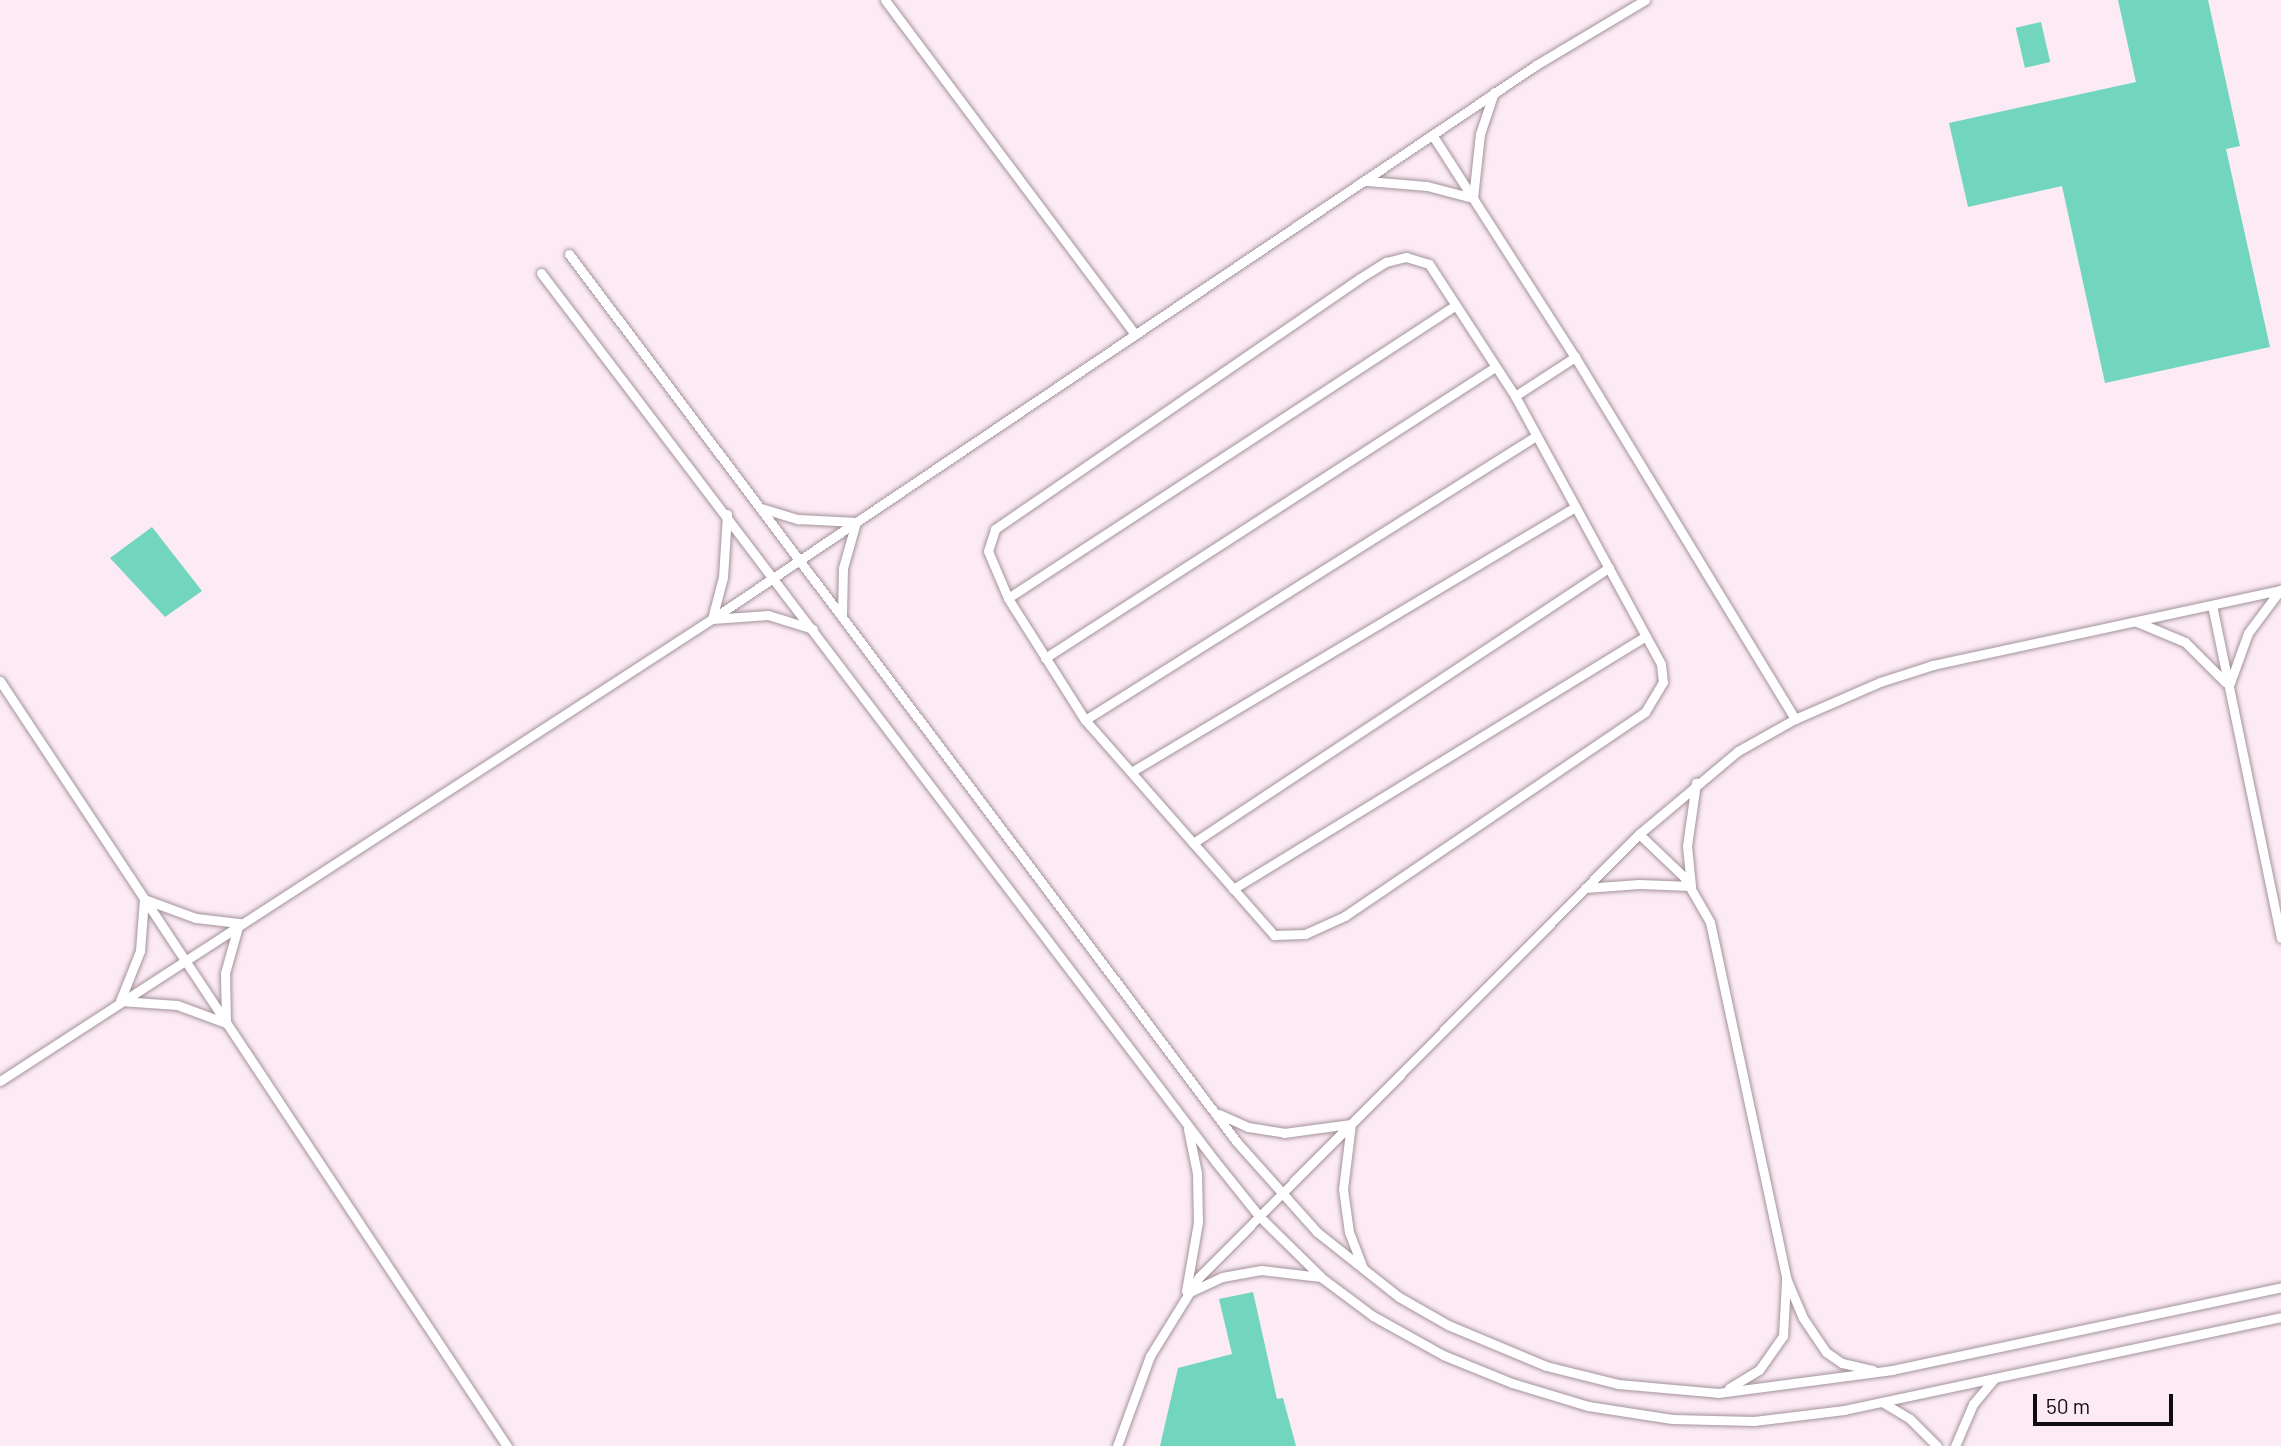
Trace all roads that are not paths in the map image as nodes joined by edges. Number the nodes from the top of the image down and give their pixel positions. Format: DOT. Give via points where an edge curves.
graph roads {
  1 [pos="885,0"];
  2 [pos="1646,0"];
  3 [pos="1494,92"];
  4 [pos="1433,136"];
  5 [pos="1365,181"];
  6 [pos="1473,198"];
  7 [pos="569,254"];
  8 [pos="541,273"];
  9 [pos="1456,305"];
  10 [pos="1135,334"];
  11 [pos="1574,357"];
  12 [pos="1495,367"];
  13 [pos="1515,396"];
  14 [pos="1536,436"];
  15 [pos="1575,507"];
  16 [pos="761,508"];
  17 [pos="726,512"];
  18 [pos="856,522"];
  19 [pos="800,560"];
  20 [pos="1609,568"];
  21 [pos="775,576"];
  22 [pos="2281,590"];
  23 [pos="1008,598"];
  24 [pos="2211,605"];
  25 [pos="842,616"];
  26 [pos="712,619"];
  27 [pos="2136,621"];
  28 [pos="816,630"];
  29 [pos="1646,636"];
  30 [pos="1045,658"];
  31 [pos="0,681"];
  32 [pos="2229,688"];
  33 [pos="1795,719"];
  34 [pos="1085,720"];
  35 [pos="1131,772"];
  36 [pos="1696,783"];
  37 [pos="1639,834"];
  38 [pos="1193,843"];
  39 [pos="1692,886"];
  40 [pos="1585,888"];
  41 [pos="1233,889"];
  42 [pos="144,899"];
  43 [pos="239,923"];
  44 [pos="2281,937"];
  45 [pos="184,959"];
  46 [pos="120,1001"];
  47 [pos="226,1023"];
  48 [pos="0,1081"];
  49 [pos="1214,1112"];
  50 [pos="1187,1124"];
  51 [pos="1351,1124"];
  52 [pos="1282,1195"];
  53 [pos="1259,1216"];
  54 [pos="1365,1272"];
  55 [pos="1322,1278"];
  56 [pos="1786,1278"];
  57 [pos="2281,1285"];
  58 [pos="1185,1295"];
  59 [pos="2281,1317"];
  60 [pos="1879,1371"];
  61 [pos="1996,1378"];
  62 [pos="1718,1393"];
  63 [pos="1882,1402"];
  64 [pos="507,1446"];
  65 [pos="1117,1446"];
  66 [pos="1937,1446"];
  67 [pos="1955,1446"];
  1 -- 10 [label="lane"];
  2 -- 3 [label="lane"];
  3 -- 4 [label="lane"];
  3 -- 6 [label="lane" via="1480,134"];
  4 -- 5 [label="lane"];
  4 -- 6 [label="lane"];
  5 -- 6 [label="lane" via="1427,186"];
  5 -- 10 [label="lane"];
  6 -- 11 [label="lane"];
  7 -- 16 [label="lane"];
  8 -- 17 [label="lane"];
  9 -- 12 [label="lane"];
  9 -- 23 [label="lane"];
  9 -- 23 [label="lane" via="1429,264 1406,257 1386,262 1360,278 995,528 988,551"];
  10 -- 18 [label="lane"];
  11 -- 13 [label="lane"];
  11 -- 33 [label="lane"];
  12 -- 13 [label="lane"];
  12 -- 30 [label="lane"];
  13 -- 14 [label="lane"];
  14 -- 15 [label="lane"];
  14 -- 34 [label="lane"];
  15 -- 20 [label="lane"];
  15 -- 35 [label="lane"];
  16 -- 18 [label="lane" via="808,520"];
  16 -- 19 [label="lane"];
  17 -- 21 [label="lane"];
  17 -- 26 [label="lane" via="723,577"];
  18 -- 19 [label="lane"];
  18 -- 25 [label="lane" via="843,568"];
  19 -- 21 [label="lane"];
  19 -- 25 [label="lane"];
  20 -- 29 [label="lane"];
  20 -- 38 [label="lane"];
  21 -- 26 [label="lane"];
  21 -- 28 [label="lane"];
  22 -- 24 [label="lane"];
  22 -- 32 [label="lane" via="2248,633"];
  23 -- 30 [label="lane"];
  24 -- 27 [label="lane"];
  24 -- 32 [label="lane"];
  25 -- 49 [label="lane"];
  26 -- 28 [label="lane" via="768,615"];
  26 -- 43 [label="lane"];
  27 -- 32 [label="lane" via="2192,646"];
  27 -- 33 [label="lane" via="1933,665"];
  28 -- 50 [label="lane"];
  29 -- 41 [label="lane"];
  29 -- 41 [label="lane" via="1661,664 1663,682 1645,712 1345,916 1304,933 1275,935"];
  30 -- 34 [label="lane"];
  31 -- 42 [label="lane"];
  32 -- 44 [label="lane"];
  33 -- 36 [label="lane" via="1738,751"];
  34 -- 35 [label="lane"];
  35 -- 38 [label="lane"];
  36 -- 37 [label="lane"];
  36 -- 39 [label="lane" via="1687,846"];
  37 -- 39 [label="lane"];
  37 -- 40 [label="lane"];
  38 -- 41 [label="lane"];
  39 -- 40 [label="lane"];
  39 -- 56 [label="lane" via="1716,941"];
  40 -- 51 [label="lane"];
  42 -- 43 [label="lane" via="196,918"];
  42 -- 45 [label="lane"];
  42 -- 46 [label="lane" via="140,951"];
  43 -- 45 [label="lane"];
  43 -- 47 [label="lane" via="225,973"];
  45 -- 46 [label="lane"];
  45 -- 47 [label="lane"];
  46 -- 47 [label="lane" via="177,1005"];
  46 -- 48 [label="lane"];
  47 -- 64 [label="lane"];
  49 -- 51 [label="lane" via="1248,1126 1284,1133"];
  49 -- 52 [label="lane"];
  50 -- 53 [label="lane"];
  50 -- 58 [label="lane" via="1199,1197 1196,1246"];
  51 -- 52 [label="lane"];
  51 -- 54 [label="lane" via="1343,1167 1345,1210"];
  52 -- 53 [label="lane"];
  52 -- 54 [label="lane"];
  53 -- 55 [label="lane"];
  53 -- 58 [label="lane"];
  54 -- 62 [label="lane" via="1448,1325 1546,1366 1618,1384"];
  55 -- 58 [label="lane" via="1261,1270 1222,1277"];
  55 -- 63 [label="lane" via="1373,1316 1443,1355 1512,1383 1588,1406 1672,1419 1754,1421"];
  56 -- 60 [label="lane" via="1803,1318 1826,1352 1842,1363"];
  56 -- 62 [label="lane" via="1783,1336 1772,1355 1745,1380"];
  57 -- 60 [label="lane"];
  58 -- 65 [label="lane" via="1150,1356"];
  59 -- 61 [label="lane"];
  60 -- 62 [label="lane"];
  61 -- 63 [label="lane"];
  61 -- 67 [label="lane" via="1973,1404"];
  63 -- 66 [label="lane" via="1909,1419"];
}
